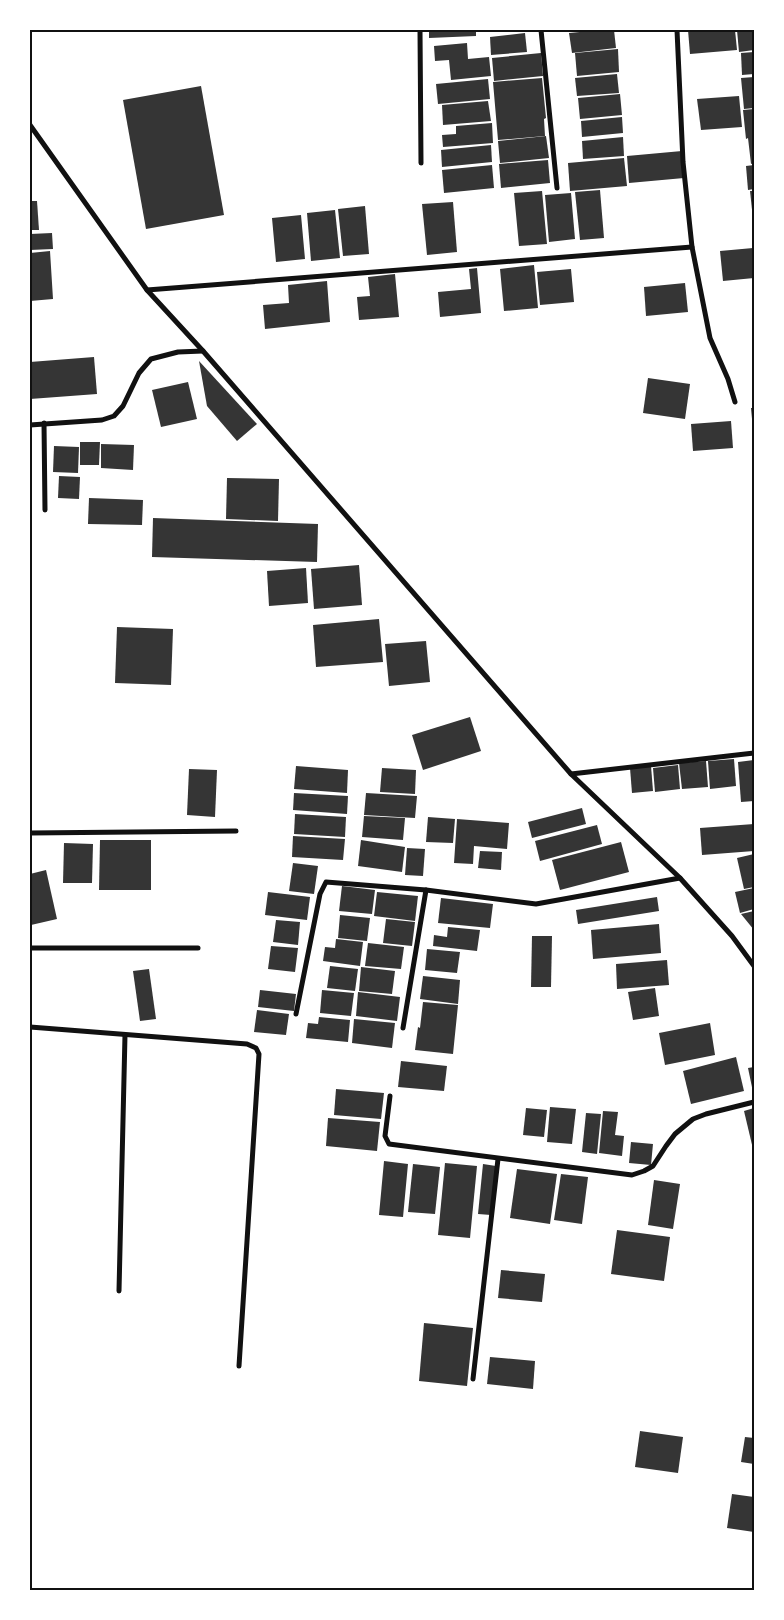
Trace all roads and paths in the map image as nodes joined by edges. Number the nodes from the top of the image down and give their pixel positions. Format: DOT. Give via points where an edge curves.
graph roads {
  1 [pos="420,30"];
  2 [pos="541,30"];
  3 [pos="677,30"];
  4 [pos="30,125"];
  5 [pos="421,163"];
  6 [pos="557,188"];
  7 [pos="692,247"];
  8 [pos="147,290"];
  9 [pos="203,351"];
  10 [pos="735,402"];
  11 [pos="44,423"];
  12 [pos="30,425"];
  13 [pos="46,510"];
  14 [pos="754,753"];
  15 [pos="571,774"];
  16 [pos="236,830"];
  17 [pos="30,833"];
  18 [pos="680,878"];
  19 [pos="426,890"];
  20 [pos="30,948"];
  21 [pos="198,948"];
  22 [pos="754,966"];
  23 [pos="296,1014"];
  24 [pos="30,1027"];
  25 [pos="403,1028"];
  26 [pos="125,1035"];
  27 [pos="390,1096"];
  28 [pos="754,1102"];
  29 [pos="498,1159"];
  30 [pos="119,1291"];
  31 [pos="239,1366"];
  32 [pos="473,1379"];
  1 -- 5 [label="street"];
  2 -- 6 [label="street"];
  3 -- 7 [label="street" via="683,162"];
  4 -- 8 [label="street"];
  7 -- 8 [label="street"];
  7 -- 10 [label="street" via="710,338"];
  8 -- 9 [label="street"];
  9 -- 11 [label="street" via="178,352 151,359 138,373 123,406 114,416 102,420"];
  9 -- 15 [label="street"];
  11 -- 12 [label="street"];
  11 -- 13 [label="street"];
  14 -- 15 [label="street"];
  15 -- 18 [label="street"];
  16 -- 17 [label="street"];
  18 -- 19 [label="street" via="536,904"];
  18 -- 22 [label="street"];
  19 -- 23 [label="street" via="325,884 320,894"];
  19 -- 25 [label="street"];
  20 -- 21 [label="street"];
  24 -- 26 [label="street"];
  26 -- 30 [label="street"];
  26 -- 31 [label="street" via="247,1044 256,1048 259,1054"];
  27 -- 29 [label="street" via="385,1136 389,1144"];
  28 -- 29 [label="street" via="692,1119 666,1146 653,1166 632,1175"];
  29 -- 32 [label="street"];
}
